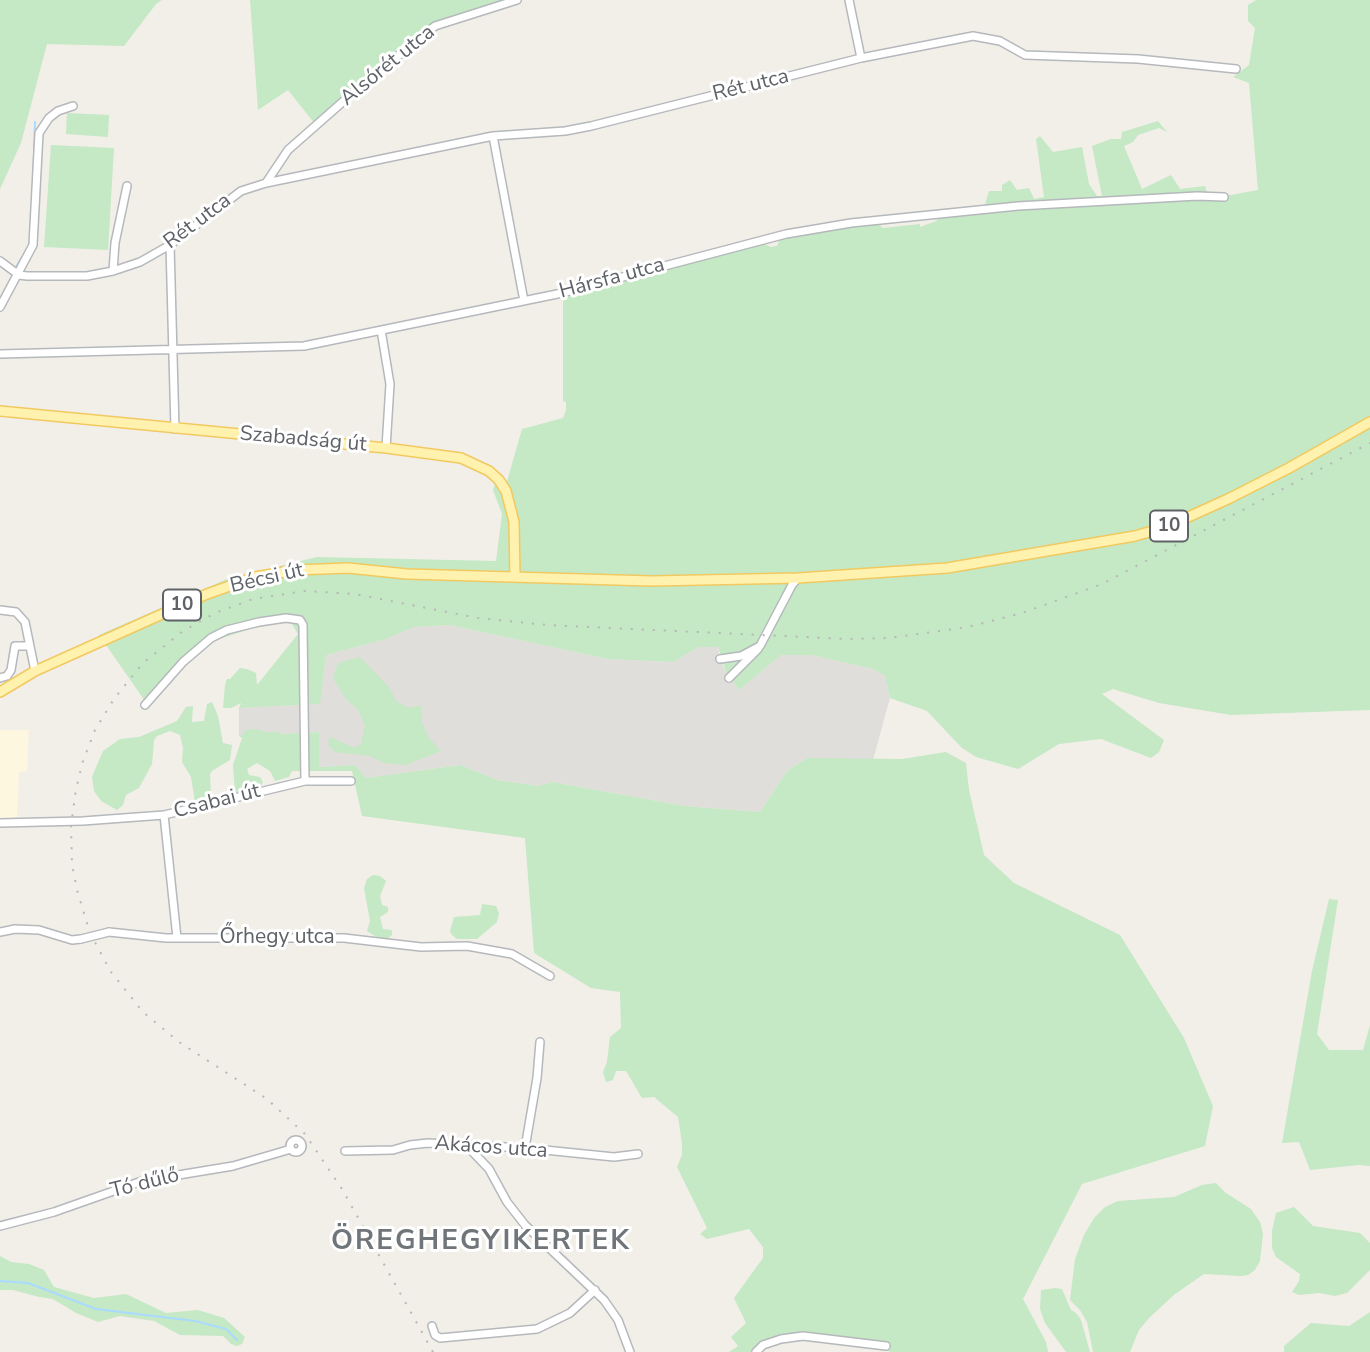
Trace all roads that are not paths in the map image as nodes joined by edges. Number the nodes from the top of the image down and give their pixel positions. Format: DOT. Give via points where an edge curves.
graph roads {
  1 [pos="517,0"];
  2 [pos="849,0"];
  3 [pos="861,58"];
  4 [pos="1236,69"];
  5 [pos="73,106"];
  6 [pos="493,136"];
  7 [pos="265,183"];
  8 [pos="127,186"];
  9 [pos="1224,197"];
  10 [pos="170,245"];
  11 [pos="0,261"];
  12 [pos="113,271"];
  13 [pos="19,275"];
  14 [pos="524,301"];
  15 [pos="0,307"];
  16 [pos="381,330"];
  17 [pos="173,349"];
  18 [pos="0,354"];
  19 [pos="0,411"];
  20 [pos="1370,422"];
  21 [pos="175,429"];
  22 [pos="386,448"];
  23 [pos="515,577"];
  24 [pos="798,578"];
  25 [pos="777,579"];
  26 [pos="786,595"];
  27 [pos="0,610"];
  28 [pos="29,646"];
  29 [pos="760,646"];
  30 [pos="720,659"];
  31 [pos="35,671"];
  32 [pos="0,678"];
  33 [pos="729,678"];
  34 [pos="0,692"];
  35 [pos="145,705"];
  36 [pos="306,781"];
  37 [pos="351,781"];
  38 [pos="164,815"];
  39 [pos="0,823"];
  40 [pos="0,932"];
  41 [pos="177,938"];
  42 [pos="550,976"];
  43 [pos="540,1042"];
  44 [pos="468,1146"];
  45 [pos="525,1148"];
  46 [pos="291,1149"];
  47 [pos="345,1151"];
  48 [pos="638,1154"];
  49 [pos="0,1226"];
  50 [pos="595,1290"];
  51 [pos="432,1326"];
  52 [pos="886,1346"];
  53 [pos="758,1351"];
  54 [pos="630,1352"];
  1 -- 7 [label="street, Alsórét utca" via="435,26 288,150"];
  2 -- 3 [label="street"];
  3 -- 4 [label="street, Rét utca" via="973,36 1000,41 1025,55"];
  3 -- 6 [label="street, Rét utca" via="591,126"];
  5 -- 13 [label="street" via="49,118 39,133 35,237"];
  6 -- 7 [label="street, Rét utca"];
  6 -- 14 [label="street"];
  7 -- 10 [label="street, Rét utca" via="241,191"];
  8 -- 12 [label="street"];
  9 -- 14 [label="street, Hársfa utca" via="1018,206 851,223 776,237"];
  10 -- 12 [label="street, Rét utca"];
  10 -- 17 [label="street"];
  11 -- 13 [label="street"];
  12 -- 13 [label="street, Rét utca" via="87,276"];
  13 -- 15 [label="street"];
  14 -- 16 [label="street, Hársfa utca"];
  16 -- 17 [label="street, Hársfa utca" via="296,346"];
  16 -- 22 [label="street" via="390,384"];
  17 -- 18 [label="street, Hársfa utca"];
  17 -- 21 [label="street"];
  19 -- 21 [label="main road, Szabadság út"];
  20 -- 24 [label="main road, 10" via="1228,499 1135,536 947,568"];
  21 -- 22 [label="main road, Szabadság út"];
  22 -- 23 [label="main road, Szabadság út" via="461,458 489,471 510,501"];
  23 -- 25 [label="main road, 10"];
  23 -- 31 [label="main road, Bécsi út / 10" via="348,568 276,573 207,594"];
  24 -- 25 [label="main road, 10"];
  24 -- 26 [label="street"];
  25 -- 26 [label="street" via="784,584"];
  26 -- 29 [label="street"];
  27 -- 28 [label="street" via="11,610 23,618"];
  28 -- 31 [label="street"];
  28 -- 32 [label="street" via="15,646 10,673"];
  29 -- 30 [label="street" via="741,656"];
  29 -- 33 [label="street"];
  31 -- 34 [label="main road, Bécsi út / 10"];
  35 -- 36 [label="street" via="211,638 259,622 300,620"];
  36 -- 37 [label="street, Csabai út"];
  36 -- 38 [label="street, Csabai út"];
  38 -- 39 [label="street, Csabai út"];
  38 -- 41 [label="street"];
  40 -- 41 [label="street, Őrhegy utca, bridge" via="39,930 72,940 109,932"];
  41 -- 42 [label="street, Őrhegy utca" via="344,938 421,947 467,946 512,954"];
  43 -- 45 [label="street"];
  44 -- 45 [label="street, Akácos utca"];
  44 -- 47 [label="street, Akácos utca" via="428,1143 393,1150"];
  44 -- 50 [label="street" via="489,1169 525,1225"];
  45 -- 48 [label="street, Akácos utca" via="614,1157"];
  46 -- 49 [label="street, Tó dűlő" via="233,1166 142,1181"];
  50 -- 51 [label="street" via="570,1313 537,1329 440,1338"];
  50 -- 54 [label="street" via="618,1320"];
  52 -- 53 [label="street" via="803,1336 763,1345"];
}
